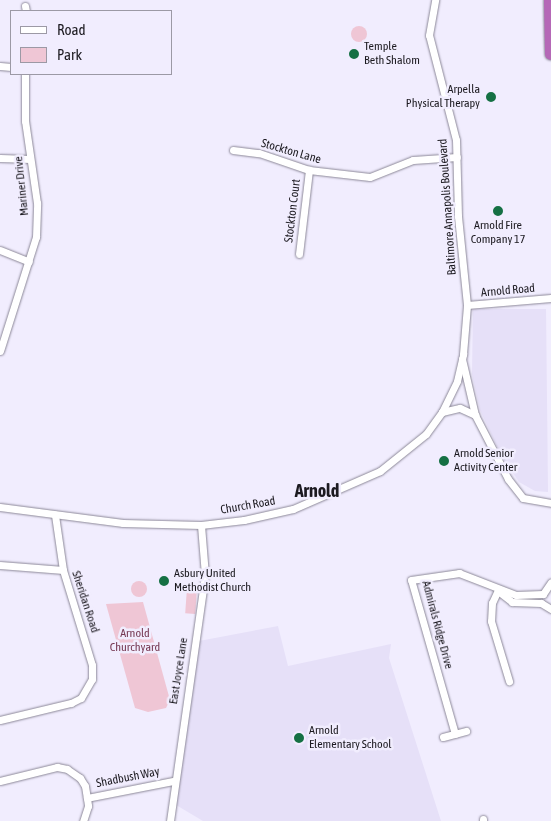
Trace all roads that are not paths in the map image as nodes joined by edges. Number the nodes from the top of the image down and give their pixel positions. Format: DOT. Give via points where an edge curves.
graph roads {
  1 [pos="435,0"];
  2 [pos="550,0"];
  3 [pos="551,54"];
  4 [pos="25,75"];
  5 [pos="232,150"];
  6 [pos="457,157"];
  7 [pos="0,158"];
  8 [pos="30,158"];
  9 [pos="309,170"];
  10 [pos="0,250"];
  11 [pos="299,254"];
  12 [pos="28,262"];
  13 [pos="551,298"];
  14 [pos="467,306"];
  15 [pos="0,351"];
  16 [pos="462,359"];
  17 [pos="442,412"];
  18 [pos="475,415"];
  19 [pos="551,503"];
  20 [pos="0,507"];
  21 [pos="55,515"];
  22 [pos="201,524"];
  23 [pos="0,565"];
  24 [pos="63,570"];
  25 [pos="551,582"];
  26 [pos="498,590"];
  27 [pos="551,609"];
  28 [pos="509,681"];
  29 [pos="0,720"];
  30 [pos="466,730"];
  31 [pos="455,734"];
  32 [pos="443,737"];
  33 [pos="0,781"];
  34 [pos="173,781"];
  35 [pos="88,798"];
  36 [pos="83,821"];
  37 [pos="170,821"];
  1 -- 6 [label="street, Baltimore Annapolis Boulevard" via="428,35 452,122"];
  2 -- 3 [label="highway"];
  4 -- 8 [label="street, Mariner Drive" via="25,121"];
  5 -- 9 [label="street, Stockton Lane" via="259,153"];
  6 -- 9 [label="street, Stockton Lane" via="413,160 370,177"];
  6 -- 14 [label="street, Baltimore Annapolis Boulevard" via="458,216"];
  7 -- 8 [label="street"];
  8 -- 12 [label="street, Mariner Drive" via="37,203 36,237"];
  9 -- 11 [label="street, Stockton Court"];
  10 -- 12 [label="street"];
  12 -- 15 [label="street, Mariner Drive"];
  13 -- 14 [label="street, Arnold Road"];
  14 -- 16 [label="street, Baltimore Annapolis Boulevard"];
  16 -- 17 [label="street, Church Road"];
  16 -- 18 [label="street, Baltimore Annapolis Boulevard"];
  17 -- 18 [label="street" via="460,408"];
  17 -- 22 [label="street, Church Road" via="410,449 380,470 341,489 267,515"];
  18 -- 19 [label="street, Baltimore Annapolis Boulevard" via="517,493 529,501"];
  20 -- 21 [label="street, Church Road"];
  21 -- 22 [label="street, Church Road" via="123,523"];
  21 -- 24 [label="street, Sheridan Road"];
  22 -- 34 [label="street, East Joyce Lane" via="204,574"];
  23 -- 24 [label="street"];
  24 -- 29 [label="street, Sheridan Road" via="92,664 89,689 71,703"];
  25 -- 26 [label="street, Admirals Ridge Drive" via="543,594 538,595 516,595"];
  26 -- 27 [label="street, Admirals Ridge Drive" via="512,602 541,603"];
  26 -- 28 [label="street" via="492,604 491,621"];
  26 -- 31 [label="street, Admirals Ridge Drive" via="459,573 411,580"];
  30 -- 31 [label="street"];
  31 -- 32 [label="street"];
  33 -- 35 [label="street" via="62,767 80,778"];
  34 -- 35 [label="street, Shadbush Way"];
  34 -- 37 [label="street, East Joyce Lane"];
  35 -- 36 [label="street" via="88,811"];
}
